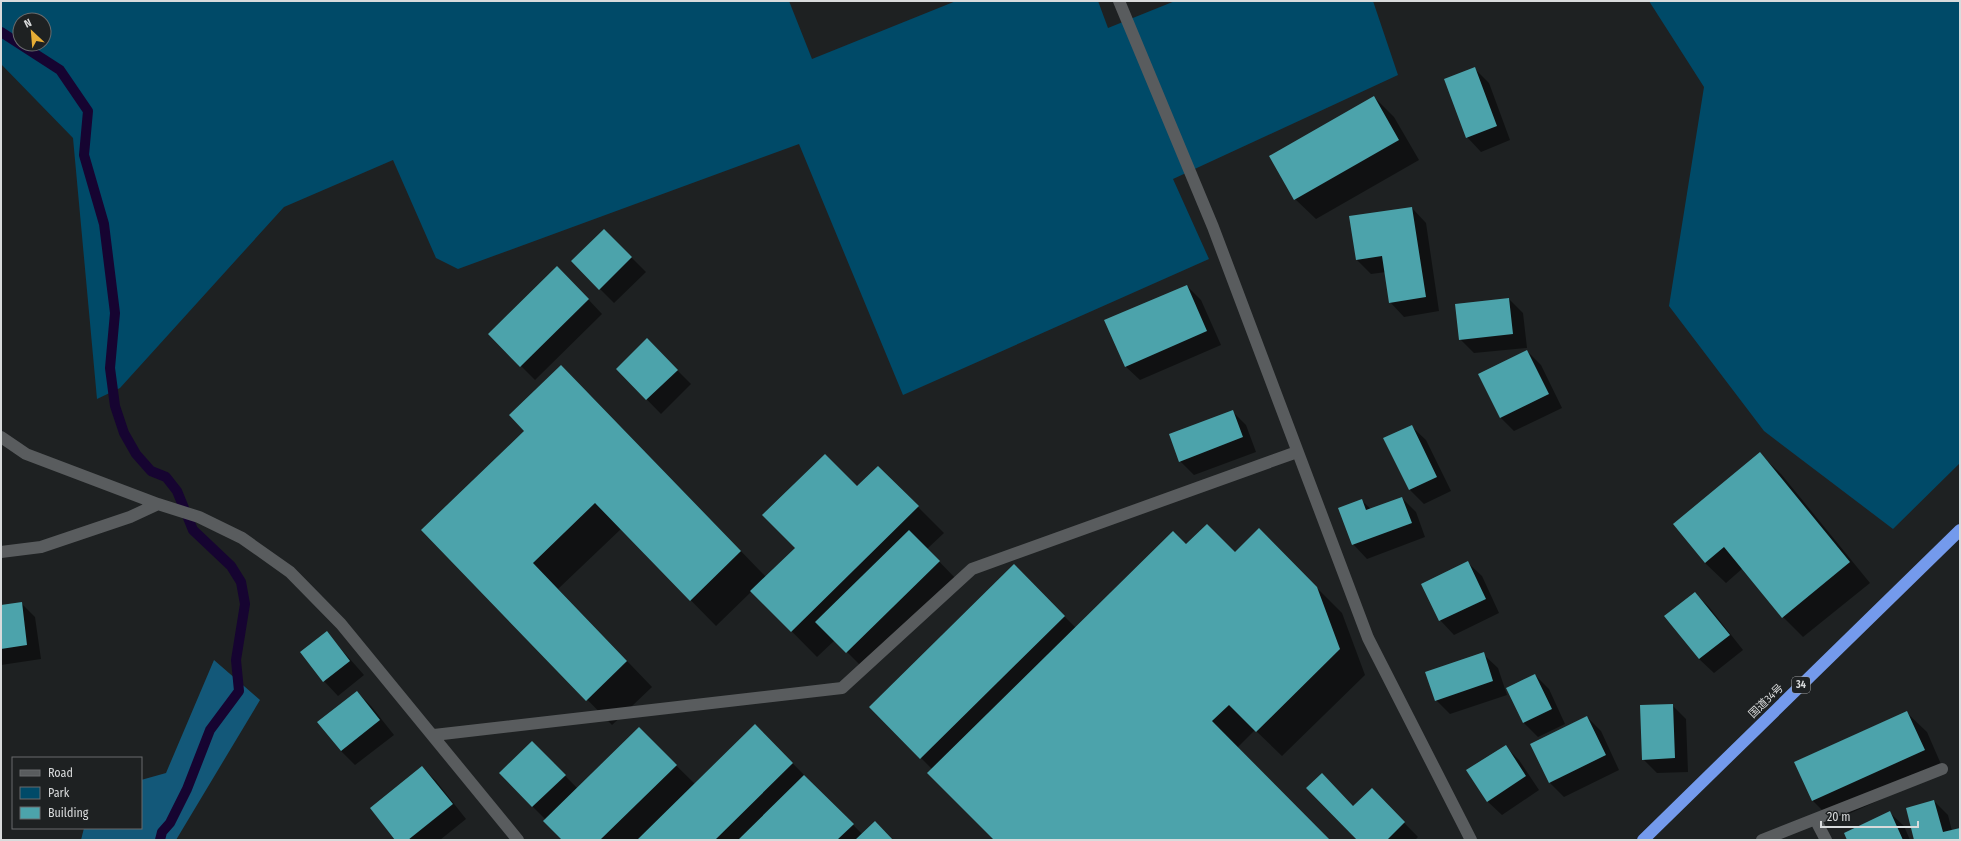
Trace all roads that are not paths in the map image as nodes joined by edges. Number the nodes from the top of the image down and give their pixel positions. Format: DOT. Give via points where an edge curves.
graph roads {
  1 [pos="1119,1"];
  2 [pos="1,437"];
  3 [pos="1297,452"];
  4 [pos="158,504"];
  5 [pos="1960,530"];
  6 [pos="1,552"];
  7 [pos="434,735"];
  8 [pos="1942,769"];
  9 [pos="1815,819"];
  10 [pos="518,840"];
  11 [pos="1471,840"];
  12 [pos="1643,840"];
  13 [pos="1762,840"];
  14 [pos="1826,840"];
  1 -- 3 [label="street" via="1213,228"];
  2 -- 4 [label="street" via="26,454"];
  3 -- 7 [label="street" via="972,569 842,688"];
  3 -- 11 [label="street" via="1368,638"];
  4 -- 6 [label="street" via="130,517 41,547"];
  4 -- 7 [label="street" via="199,517 242,538 290,572 342,624"];
  5 -- 12 [label="highway, 国道34号 / 34"];
  7 -- 10 [label="street"];
  8 -- 9 [label="street"];
  9 -- 13 [label="street"];
  9 -- 14 [label="street"];
}
